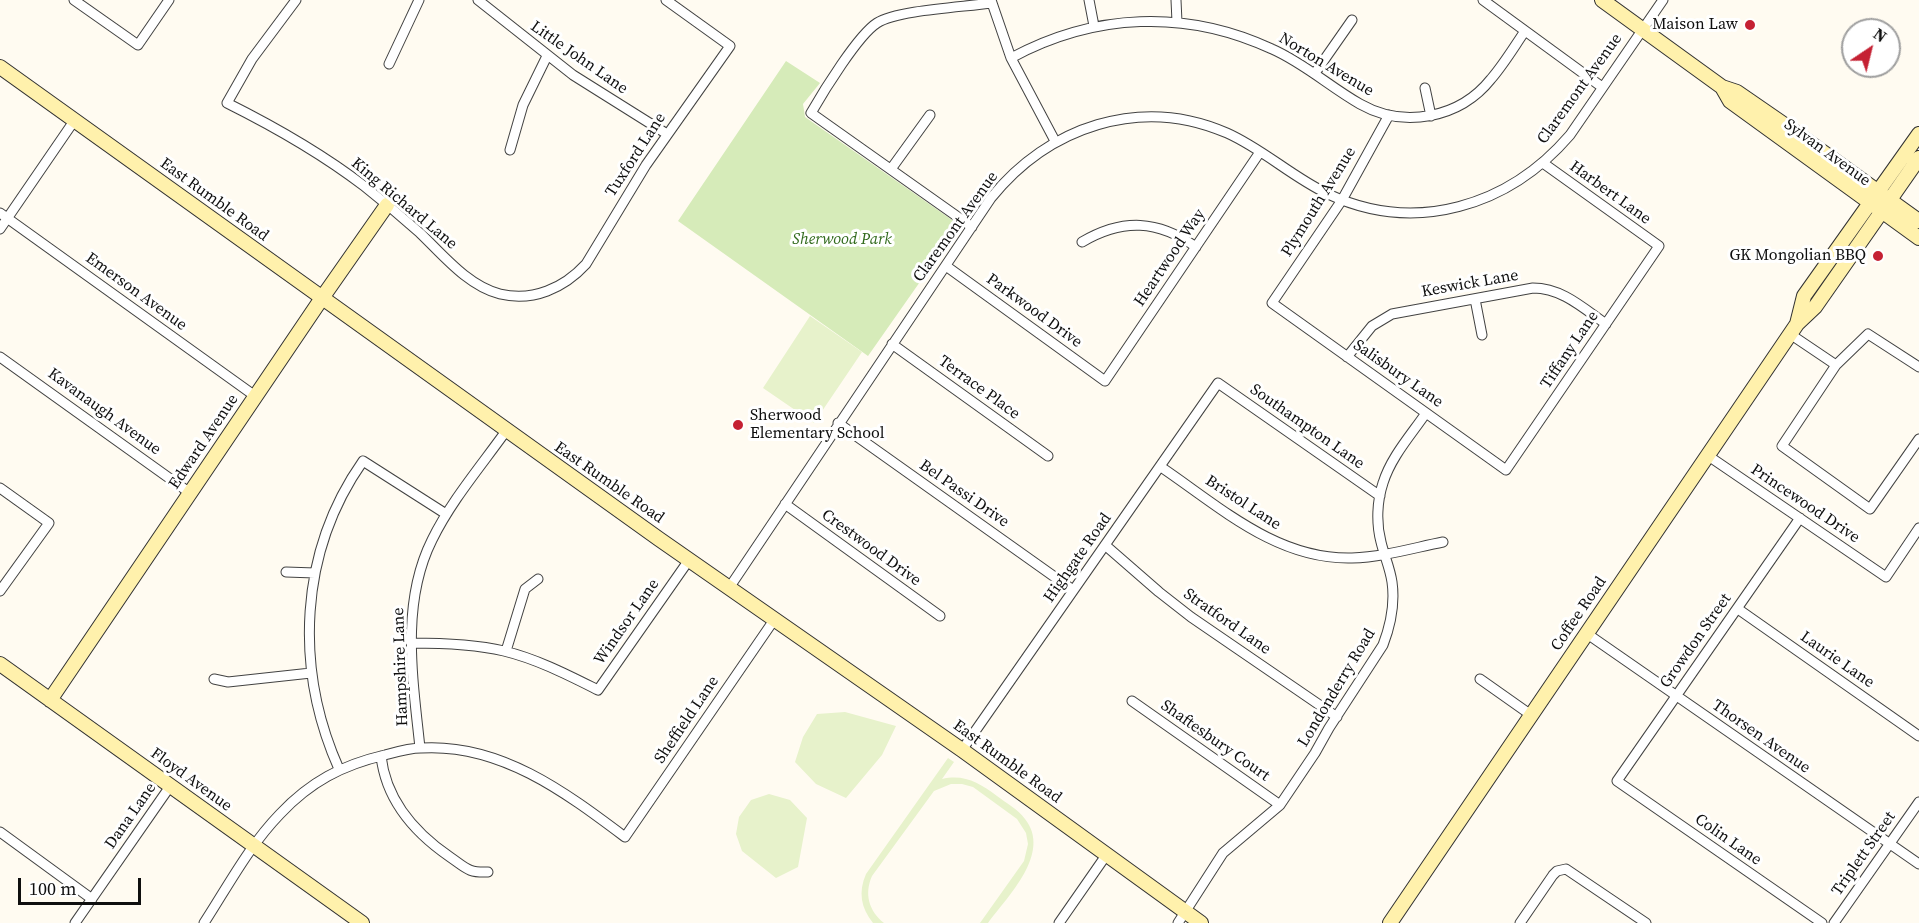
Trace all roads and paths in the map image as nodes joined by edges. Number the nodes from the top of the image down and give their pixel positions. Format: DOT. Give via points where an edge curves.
graph roads {
  1 [pos="74,0"];
  2 [pos="169,0"];
  3 [pos="296,0"];
  4 [pos="420,0"];
  5 [pos="478,0"];
  6 [pos="666,0"];
  7 [pos="1089,0"];
  8 [pos="1176,0"];
  9 [pos="1483,0"];
  10 [pos="1602,0"];
  11 [pos="1663,0"];
  12 [pos="991,2"];
  13 [pos="1352,21"];
  14 [pos="1178,22"];
  15 [pos="1094,26"];
  16 [pos="1642,29"];
  17 [pos="1525,31"];
  18 [pos="547,56"];
  19 [pos="1011,58"];
  20 [pos="389,64"];
  21 [pos="0,67"];
  22 [pos="1315,74"];
  23 [pos="1602,87"];
  24 [pos="1722,87"];
  25 [pos="1425,88"];
  26 [pos="930,115"];
  27 [pos="1389,116"];
  28 [pos="1431,116"];
  29 [pos="74,121"];
  30 [pos="667,134"];
  31 [pos="1919,134"];
  32 [pos="1055,141"];
  33 [pos="510,150"];
  34 [pos="1260,152"];
  35 [pos="1919,158"];
  36 [pos="1543,163"];
  37 [pos="891,169"];
  38 [pos="1877,191"];
  39 [pos="1342,200"];
  40 [pos="1869,203"];
  41 [pos="387,205"];
  42 [pos="1885,206"];
  43 [pos="4,216"];
  44 [pos="1919,221"];
  45 [pos="972,227"];
  46 [pos="0,229"];
  47 [pos="1919,238"];
  48 [pos="1082,242"];
  49 [pos="1659,246"];
  50 [pos="1196,247"];
  51 [pos="946,266"];
  52 [pos="568,281"];
  53 [pos="322,298"];
  54 [pos="1475,299"];
  55 [pos="1272,303"];
  56 [pos="1606,324"];
  57 [pos="1793,329"];
  58 [pos="1482,335"];
  59 [pos="892,344"];
  60 [pos="0,357"];
  61 [pos="1347,357"];
  62 [pos="1836,365"];
  63 [pos="1919,367"];
  64 [pos="1105,381"];
  65 [pos="1218,383"];
  66 [pos="255,396"];
  67 [pos="1426,413"];
  68 [pos="838,423"];
  69 [pos="506,431"];
  70 [pos="1919,439"];
  71 [pos="1707,455"];
  72 [pos="1048,456"];
  73 [pos="1161,467"];
  74 [pos="1506,470"];
  75 [pos="0,488"];
  76 [pos="190,493"];
  77 [pos="1380,496"];
  78 [pos="785,504"];
  79 [pos="446,514"];
  80 [pos="1800,518"];
  81 [pos="1919,528"];
  82 [pos="1443,542"];
  83 [pos="1105,545"];
  84 [pos="1384,553"];
  85 [pos="688,560"];
  86 [pos="286,572"];
  87 [pos="315,573"];
  88 [pos="538,579"];
  89 [pos="729,588"];
  90 [pos="1073,590"];
  91 [pos="0,591"];
  92 [pos="1738,609"];
  93 [pos="940,616"];
  94 [pos="774,620"];
  95 [pos="1586,633"];
  96 [pos="412,643"];
  97 [pos="506,651"];
  98 [pos="0,664"];
  99 [pos="311,673"];
  100 [pos="214,679"];
  101 [pos="1480,679"];
  102 [pos="1676,696"];
  103 [pos="50,700"];
  104 [pos="1132,701"];
  105 [pos="1531,715"];
  106 [pos="1337,717"];
  107 [pos="1919,736"];
  108 [pos="420,748"];
  109 [pos="962,750"];
  110 [pos="381,756"];
  111 [pos="339,769"];
  112 [pos="1617,781"];
  113 [pos="171,785"];
  114 [pos="1919,802"];
  115 [pos="1280,805"];
  116 [pos="0,832"];
  117 [pos="1889,844"];
  118 [pos="254,846"];
  119 [pos="1107,854"];
  120 [pos="1919,864"];
  121 [pos="488,872"];
  122 [pos="92,899"];
  123 [pos="1181,917"];
  124 [pos="357,921"];
  125 [pos="1642,922"];
  126 [pos="75,923"];
  127 [pos="204,923"];
  128 [pos="1059,923"];
  129 [pos="1201,923"];
  130 [pos="1390,923"];
  131 [pos="1520,923"];
  132 [pos="1822,923"];
  133 [pos="1834,923"];
  1 -- 2 [label="street" via="138,45"];
  3 -- 41 [label="street, King Richard Lane" via="252,58 227,103 313,151"];
  4 -- 20 [label="street"];
  5 -- 18 [label="street, Little John Lane"];
  6 -- 30 [label="street, Tuxford Lane" via="730,46"];
  7 -- 15 [label="street"];
  8 -- 14 [label="street"];
  9 -- 17 [label="street"];
  10 -- 16 [label="street, Sylvan Avenue"];
  11 -- 16 [label="street, Claremont Avenue"];
  12 -- 19 [label="street"];
  12 -- 37 [label="street" via="893,16 877,23 863,35 811,113"];
  13 -- 22 [label="street"];
  14 -- 15 [label="street, Norton Avenue"];
  14 -- 22 [label="street, Norton Avenue" via="1251,39"];
  15 -- 19 [label="street, Norton Avenue" via="1049,39"];
  16 -- 23 [label="street, Claremont Avenue"];
  16 -- 24 [label="street, Sylvan Avenue"];
  17 -- 23 [label="street"];
  17 -- 28 [label="street, Norton Avenue" via="1480,91 1460,106"];
  18 -- 30 [label="street, Little John Lane"];
  18 -- 33 [label="street" via="523,105"];
  19 -- 32 [label="street"];
  21 -- 29 [label="street, East Rumble Road"];
  22 -- 27 [label="street, Norton Avenue" via="1360,104"];
  23 -- 36 [label="street, Claremont Avenue" via="1570,135"];
  24 -- 38 [label="street, Sylvan Avenue" via="1737,92"];
  24 -- 40 [label="street, Sylvan Avenue" via="1730,101"];
  25 -- 28 [label="street"];
  26 -- 37 [label="street"];
  27 -- 28 [label="street, Norton Avenue"];
  27 -- 39 [label="street, Plymouth Avenue"];
  29 -- 43 [label="street"];
  29 -- 53 [label="street, East Rumble Road"];
  30 -- 52 [label="street, Tuxford Lane" via="593,253"];
  31 -- 38 [label="street, Coffee Road"];
  32 -- 34 [label="street, Claremont Avenue" via="1092,126 1129,118 1170,118 1226,133"];
  32 -- 45 [label="street, Claremont Avenue" via="1004,182"];
  34 -- 39 [label="street, Claremont Avenue"];
  34 -- 50 [label="street, Heartwood Way"];
  35 -- 42 [label="street, Coffee Road"];
  36 -- 39 [label="street, Claremont Avenue" via="1505,189 1449,209 1406,212"];
  36 -- 49 [label="street, Harbert Lane"];
  37 -- 45 [label="street"];
  38 -- 40 [label="street, Coffee Road"];
  38 -- 42 [label="street, Sylvan Avenue"];
  39 -- 55 [label="street, Plymouth Avenue"];
  40 -- 42 [label="street, Sylvan Avenue"];
  40 -- 57 [label="street, Coffee Road" via="1803,296"];
  41 -- 52 [label="street, King Richard Lane" via="448,261 486,289 511,296 532,295"];
  41 -- 53 [label="street, Edward Avenue"];
  42 -- 44 [label="street, Sylvan Avenue"];
  42 -- 47 [label="street, Sylvan Avenue"];
  42 -- 57 [label="street, Coffee Road" via="1815,307"];
  43 -- 46 [label="street"];
  43 -- 66 [label="street, Emerson Avenue"];
  45 -- 51 [label="street, Claremont Avenue"];
  48 -- 50 [label="street" via="1109,229 1144,225 1169,231"];
  49 -- 56 [label="street, Tiffany Lane"];
  50 -- 64 [label="street, Heartwood Way"];
  51 -- 59 [label="street, Claremont Avenue"];
  51 -- 64 [label="street, Parkwood Drive"];
  53 -- 66 [label="street, Edward Avenue"];
  53 -- 69 [label="street, East Rumble Road"];
  54 -- 56 [label="street, Keswick Lane" via="1533,288 1552,290"];
  54 -- 58 [label="street"];
  54 -- 61 [label="street, Keswick Lane" via="1382,319"];
  55 -- 61 [label="street, Salisbury Lane"];
  56 -- 74 [label="street, Tiffany Lane"];
  57 -- 62 [label="street"];
  57 -- 71 [label="street, Coffee Road"];
  59 -- 68 [label="street, Claremont Avenue"];
  59 -- 72 [label="street, Terrace Place"];
  60 -- 76 [label="street, Kavanaugh Avenue"];
  61 -- 67 [label="street, Salisbury Lane"];
  62 -- 63 [label="street" via="1868,334"];
  62 -- 70 [label="street" via="1782,446 1870,509"];
  65 -- 73 [label="street, Highgate Road"];
  65 -- 77 [label="street, Southampton Lane"];
  66 -- 76 [label="street, Edward Avenue"];
  67 -- 74 [label="street, Salisbury Lane"];
  67 -- 77 [label="street, Londonderry Road" via="1395,457"];
  68 -- 78 [label="street, Claremont Avenue"];
  68 -- 90 [label="street, Bel Passi Drive"];
  69 -- 79 [label="street, Hampshire Lane"];
  69 -- 85 [label="street, East Rumble Road"];
  71 -- 80 [label="street, Princewood Drive"];
  71 -- 95 [label="street, Coffee Road"];
  73 -- 83 [label="street, Highgate Road"];
  73 -- 84 [label="street, Bristol Lane" via="1255,532 1285,546 1340,558"];
  75 -- 91 [label="street" via="49,523"];
  76 -- 103 [label="street, Edward Avenue"];
  77 -- 84 [label="street, Londonderry Road" via="1378,523"];
  78 -- 89 [label="street, Claremont Avenue"];
  78 -- 93 [label="street, Crestwood Drive"];
  79 -- 87 [label="street" via="363,461 331,519"];
  79 -- 96 [label="street, Hampshire Lane" via="431,541 416,587"];
  80 -- 81 [label="street, Princewood Drive" via="1886,577"];
  80 -- 92 [label="street, Growdon Street"];
  82 -- 84 [label="street, Bristol Lane"];
  83 -- 90 [label="street, Highgate Road"];
  83 -- 106 [label="street, Stratford Lane" via="1191,617"];
  84 -- 106 [label="street, Londonderry Road" via="1393,598 1388,632 1377,657"];
  85 -- 89 [label="street, East Rumble Road"];
  85 -- 97 [label="street, Windsor Lane" via="598,690 554,668"];
  86 -- 87 [label="street"];
  87 -- 99 [label="street" via="309,623"];
  88 -- 97 [label="street" via="525,589"];
  89 -- 94 [label="street, East Rumble Road"];
  90 -- 109 [label="street, Highgate Road"];
  92 -- 102 [label="street, Growdon Street"];
  92 -- 107 [label="street, Laurie Lane"];
  94 -- 108 [label="street, Sheffield Lane" via="625,837 582,805 516,766 471,752"];
  94 -- 109 [label="street, East Rumble Road"];
  95 -- 102 [label="street, Thorsen Avenue"];
  95 -- 105 [label="street, Coffee Road"];
  96 -- 97 [label="street, Windsor Lane"];
  96 -- 108 [label="street, Hampshire Lane"];
  98 -- 103 [label="street, Floyd Avenue"];
  99 -- 100 [label="street" via="228,682"];
  99 -- 111 [label="street" via="322,724"];
  101 -- 105 [label="street"];
  102 -- 112 [label="street, Growdon Street"];
  102 -- 117 [label="street, Thorsen Avenue"];
  103 -- 113 [label="street, Floyd Avenue"];
  104 -- 115 [label="street, Shaftesbury Court"];
  105 -- 130 [label="street, Coffee Road"];
  106 -- 115 [label="street, Londonderry Road"];
  108 -- 110 [label="street"];
  109 -- 119 [label="street, East Rumble Road"];
  110 -- 111 [label="street"];
  110 -- 121 [label="street" via="394,797 418,832 473,873"];
  111 -- 118 [label="street" via="291,802"];
  112 -- 132 [label="street, Colin Lane"];
  113 -- 118 [label="street, Floyd Avenue"];
  113 -- 122 [label="street, Dana Lane"];
  114 -- 117 [label="street, Triplett Street"];
  115 -- 123 [label="street, Londonderry Road" via="1223,853"];
  116 -- 122 [label="street"];
  117 -- 120 [label="street, Thorsen Avenue"];
  117 -- 133 [label="street, Triplett Street"];
  118 -- 124 [label="street, Floyd Avenue"];
  118 -- 127 [label="street"];
  119 -- 123 [label="street, East Rumble Road"];
  119 -- 128 [label="street"];
  122 -- 126 [label="street, Dana Lane"];
  123 -- 129 [label="street, East Rumble Road"];
  125 -- 131 [label="street" via="1569,870 1562,869 1553,875"];
}
